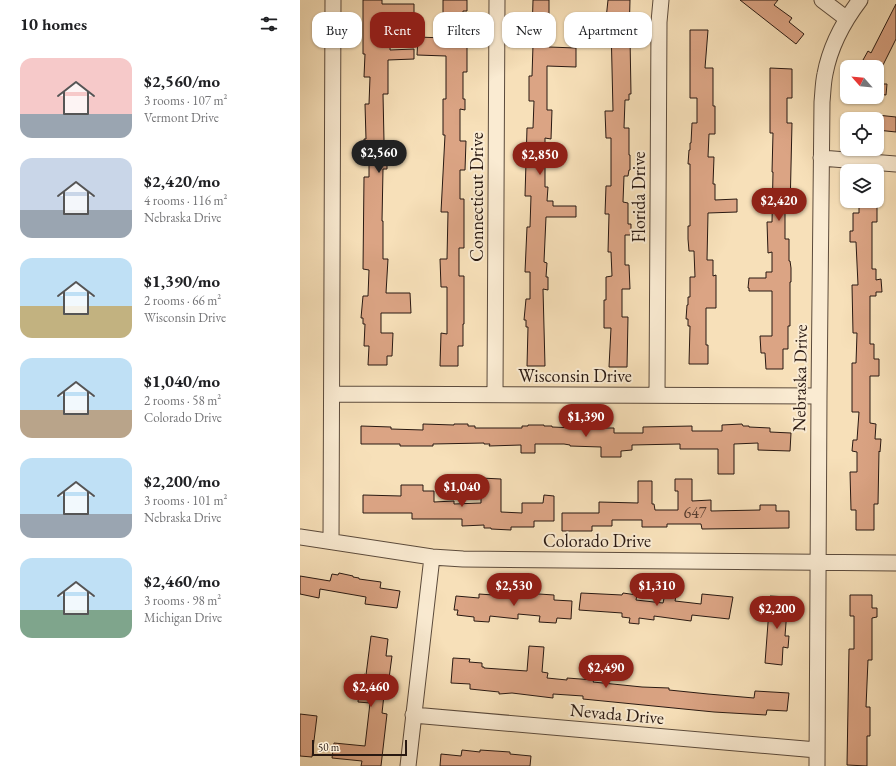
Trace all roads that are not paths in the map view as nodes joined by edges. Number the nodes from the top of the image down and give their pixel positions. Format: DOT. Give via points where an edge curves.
graph roads {
  1 [pos="333,0"];
  2 [pos="497,0"];
  3 [pos="661,0"];
  4 [pos="822,0"];
  5 [pos="860,0"];
  6 [pos="847,19"];
  7 [pos="821,158"];
  8 [pos="896,164"];
  9 [pos="332,394"];
  10 [pos="495,394"];
  11 [pos="656,395"];
  12 [pos="818,396"];
  13 [pos="300,537"];
  14 [pos="331,541"];
  15 [pos="432,557"];
  16 [pos="818,561"];
  17 [pos="896,563"];
  18 [pos="413,715"];
  19 [pos="817,750"];
  20 [pos="408,766"];
  21 [pos="817,766"];
  1 -- 9 [label="street"];
  2 -- 10 [label="street, Connecticut Drive"];
  3 -- 11 [label="street, Florida Drive" via="658,22"];
  4 -- 6 [label="street"];
  5 -- 6 [label="street, Nebraska Drive"];
  6 -- 7 [label="street, Nebraska Drive" via="833,45 825,73"];
  7 -- 8 [label="street"];
  7 -- 12 [label="street, Nebraska Drive"];
  9 -- 10 [label="street, Wisconsin Drive"];
  9 -- 14 [label="street"];
  10 -- 11 [label="street, Wisconsin Drive"];
  11 -- 12 [label="street, Wisconsin Drive"];
  12 -- 16 [label="street, Nebraska Drive"];
  13 -- 14 [label="street, Colorado Drive"];
  14 -- 15 [label="street, Colorado Drive"];
  15 -- 16 [label="street, Colorado Drive"];
  15 -- 18 [label="street"];
  16 -- 17 [label="street, Colorado Drive"];
  16 -- 19 [label="street, Nebraska Drive"];
  18 -- 19 [label="street, Nevada Drive"];
  18 -- 20 [label="street"];
  19 -- 21 [label="street, Nebraska Drive"];
}
